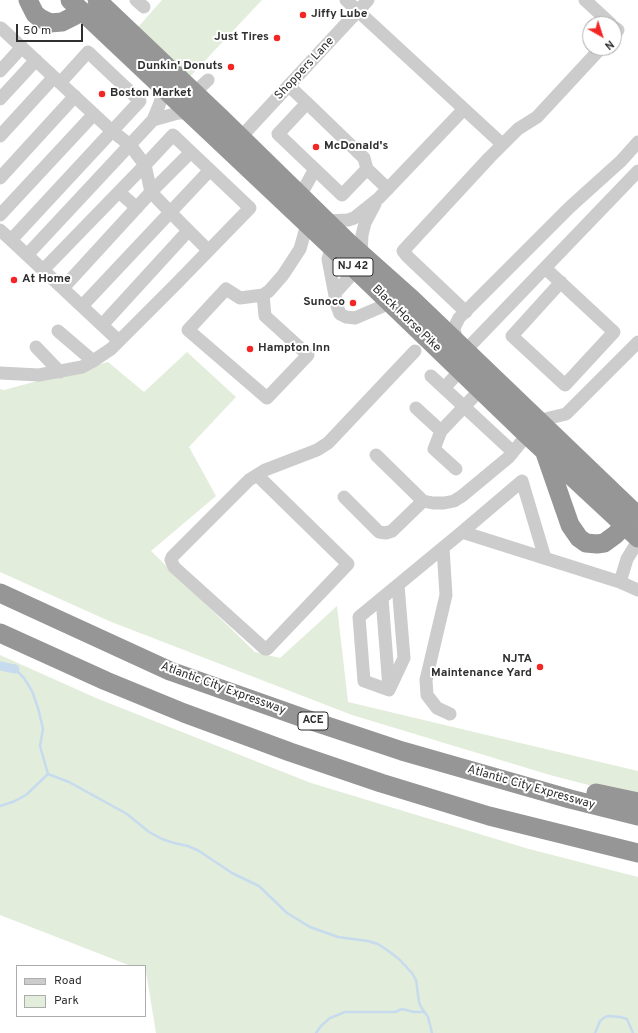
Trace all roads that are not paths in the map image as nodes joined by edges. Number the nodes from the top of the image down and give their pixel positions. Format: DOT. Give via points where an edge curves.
graph roads {
  1 [pos="28,0"];
  2 [pos="97,0"];
  3 [pos="346,0"];
  4 [pos="368,0"];
  5 [pos="585,0"];
  6 [pos="79,3"];
  7 [pos="358,11"];
  8 [pos="602,16"];
  9 [pos="0,28"];
  10 [pos="22,47"];
  11 [pos="593,56"];
  12 [pos="36,60"];
  13 [pos="0,71"];
  14 [pos="57,80"];
  15 [pos="208,80"];
  16 [pos="289,86"];
  17 [pos="162,89"];
  18 [pos="194,93"];
  19 [pos="75,96"];
  20 [pos="0,99"];
  21 [pos="307,104"];
  22 [pos="464,109"];
  23 [pos="189,113"];
  24 [pos="94,114"];
  25 [pos="153,120"];
  26 [pos="112,131"];
  27 [pos="0,136"];
  28 [pos="241,137"];
  29 [pos="638,142"];
  30 [pos="502,144"];
  31 [pos="130,145"];
  32 [pos="191,152"];
  33 [pos="145,165"];
  34 [pos="314,169"];
  35 [pos="367,169"];
  36 [pos="210,170"];
  37 [pos="638,171"];
  38 [pos="0,178"];
  39 [pos="119,192"];
  40 [pos="152,192"];
  41 [pos="383,193"];
  42 [pos="300,196"];
  43 [pos="137,208"];
  44 [pos="170,212"];
  45 [pos="0,215"];
  46 [pos="0,230"];
  47 [pos="188,230"];
  48 [pos="321,232"];
  49 [pos="11,240"];
  50 [pos="208,250"];
  51 [pos="27,255"];
  52 [pos="359,262"];
  53 [pos="545,268"];
  54 [pos="43,270"];
  55 [pos="561,282"];
  56 [pos="63,288"];
  57 [pos="335,293"];
  58 [pos="263,295"];
  59 [pos="390,303"];
  60 [pos="82,306"];
  61 [pos="466,312"];
  62 [pos="102,325"];
  63 [pos="418,330"];
  64 [pos="58,331"];
  65 [pos="119,341"];
  66 [pos="638,342"];
  67 [pos="434,346"];
  68 [pos="36,347"];
  69 [pos="461,347"];
  70 [pos="415,351"];
  71 [pos="93,361"];
  72 [pos="460,371"];
  73 [pos="60,372"];
  74 [pos="0,373"];
  75 [pos="432,376"];
  76 [pos="444,388"];
  77 [pos="480,390"];
  78 [pos="495,404"];
  79 [pos="464,406"];
  80 [pos="416,408"];
  81 [pos="479,420"];
  82 [pos="532,428"];
  83 [pos="441,430"];
  84 [pos="513,452"];
  85 [pos="545,452"];
  86 [pos="376,455"];
  87 [pos="456,469"];
  88 [pos="257,475"];
  89 [pos="344,497"];
  90 [pos="423,501"];
  91 [pos="635,524"];
  92 [pos="462,532"];
  93 [pos="443,548"];
  94 [pos="545,558"];
  95 [pos="620,582"];
  96 [pos="398,585"];
  97 [pos="638,590"];
  98 [pos="0,593"];
  99 [pos="382,598"];
  100 [pos="0,633"];
  101 [pos="389,690"];
  102 [pos="450,714"];
  103 [pos="402,751"];
  104 [pos="638,802"];
  105 [pos="638,816"];
  106 [pos="607,845"];
  107 [pos="638,853"];
  108 [pos="638,856"];
  1 -- 6 [label="highway" via="35,14 50,23 62,22 74,16"];
  2 -- 18 [label="highway, Black Horse Pike / NJ 42"];
  3 -- 7 [label="street"];
  4 -- 7 [label="street, Shoppers Lane"];
  5 -- 8 [label="street"];
  6 -- 17 [label="highway, Black Horse Pike / NJ 42"];
  7 -- 16 [label="street, Shoppers Lane"];
  7 -- 22 [label="street"];
  9 -- 10 [label="street"];
  10 -- 12 [label="street"];
  10 -- 13 [label="street"];
  11 -- 30 [label="street" via="536,117"];
  12 -- 14 [label="street"];
  12 -- 20 [label="street"];
  14 -- 19 [label="street"];
  14 -- 26 [label="street" via="88,52 140,101"];
  14 -- 27 [label="street"];
  15 -- 18 [label="street"];
  16 -- 21 [label="street"];
  16 -- 28 [label="street, Shoppers Lane"];
  17 -- 23 [label="highway, Black Horse Pike / NJ 42"];
  17 -- 25 [label="street"];
  18 -- 28 [label="highway, Black Horse Pike / NJ 42"];
  19 -- 24 [label="street"];
  19 -- 38 [label="street"];
  21 -- 34 [label="street" via="278,134"];
  21 -- 35 [label="street" via="364,158"];
  22 -- 30 [label="street"];
  22 -- 41 [label="street"];
  23 -- 25 [label="street" via="178,113"];
  23 -- 48 [label="highway, Black Horse Pike / NJ 42"];
  24 -- 26 [label="street"];
  24 -- 45 [label="street"];
  25 -- 31 [label="street"];
  26 -- 31 [label="street"];
  26 -- 49 [label="street"];
  28 -- 42 [label="highway, Black Horse Pike / NJ 42"];
  29 -- 61 [label="street"];
  30 -- 61 [label="street" via="403,251"];
  31 -- 33 [label="street"];
  31 -- 51 [label="street"];
  32 -- 33 [label="street" via="173,135"];
  32 -- 36 [label="street"];
  32 -- 40 [label="street"];
  33 -- 39 [label="street"];
  33 -- 40 [label="street"];
  34 -- 35 [label="street" via="342,195"];
  34 -- 42 [label="street"];
  35 -- 41 [label="street"];
  36 -- 44 [label="street"];
  36 -- 50 [label="street" via="250,208"];
  37 -- 53 [label="street"];
  39 -- 43 [label="street"];
  39 -- 54 [label="street"];
  40 -- 43 [label="street"];
  40 -- 44 [label="street"];
  41 -- 48 [label="street" via="354,218"];
  41 -- 52 [label="street" via="365,223"];
  42 -- 48 [label="highway, Black Horse Pike / NJ 42"];
  43 -- 56 [label="street"];
  44 -- 47 [label="street"];
  44 -- 60 [label="street"];
  46 -- 49 [label="street"];
  47 -- 50 [label="street"];
  47 -- 62 [label="street"];
  48 -- 52 [label="highway, Black Horse Pike / NJ 42"];
  48 -- 52 [label="highway, Black Horse Pike / NJ 42"];
  48 -- 57 [label="street"];
  48 -- 58 [label="street" via="300,249 283,275"];
  49 -- 51 [label="street"];
  50 -- 65 [label="street"];
  51 -- 54 [label="street"];
  52 -- 57 [label="street"];
  52 -- 59 [label="highway, Black Horse Pike / NJ 42"];
  52 -- 69 [label="highway, Black Horse Pike / NJ 42" via="412,299"];
  53 -- 55 [label="street"];
  53 -- 69 [label="street"];
  54 -- 56 [label="street"];
  55 -- 55 [label="street" via="614,332 565,385 512,336"];
  56 -- 60 [label="street"];
  57 -- 59 [label="street" via="340,314 346,317 355,318"];
  58 -- 58 [label="street" via="240,298 226,289 188,330 267,398 308,355 266,316"];
  59 -- 63 [label="highway, Black Horse Pike / NJ 42"];
  60 -- 62 [label="street"];
  61 -- 69 [label="street" via="454,328"];
  62 -- 65 [label="street"];
  63 -- 67 [label="highway, Black Horse Pike / NJ 42"];
  63 -- 70 [label="street"];
  64 -- 71 [label="street"];
  65 -- 71 [label="street"];
  66 -- 82 [label="street" via="566,414"];
  67 -- 70 [label="street"];
  67 -- 72 [label="highway, Black Horse Pike / NJ 42"];
  68 -- 73 [label="street"];
  69 -- 82 [label="highway, Black Horse Pike / NJ 42"];
  70 -- 88 [label="street" via="328,443"];
  71 -- 73 [label="street" via="82,367"];
  72 -- 76 [label="street"];
  72 -- 77 [label="highway, Black Horse Pike / NJ 42"];
  73 -- 74 [label="street" via="39,376"];
  75 -- 76 [label="street"];
  76 -- 79 [label="street"];
  77 -- 78 [label="highway, Black Horse Pike / NJ 42"];
  77 -- 79 [label="street"];
  78 -- 81 [label="street"];
  78 -- 82 [label="highway, Black Horse Pike / NJ 42"];
  79 -- 81 [label="street"];
  79 -- 83 [label="street"];
  80 -- 83 [label="street"];
  81 -- 84 [label="street"];
  82 -- 84 [label="street"];
  82 -- 85 [label="highway, Black Horse Pike / NJ 42"];
  82 -- 91 [label="highway, Black Horse Pike / NJ 42"];
  83 -- 87 [label="street" via="434,449"];
  84 -- 90 [label="street" via="454,501"];
  85 -- 91 [label="highway, Black Horse Pike / NJ 42"];
  85 -- 91 [label="highway" via="570,525 579,538 586,543 604,543"];
  86 -- 90 [label="street"];
  88 -- 88 [label="street" via="249,480 171,560 174,567 267,649 348,564"];
  89 -- 90 [label="street" via="379,532 386,533 392,531"];
  91 -- 95 [label="street"];
  92 -- 93 [label="street"];
  92 -- 94 [label="street"];
  92 -- 94 [label="street" via="522,481"];
  93 -- 96 [label="street"];
  93 -- 102 [label="street" via="446,595 426,680 426,695 437,708"];
  94 -- 95 [label="street"];
  95 -- 97 [label="street"];
  96 -- 99 [label="street"];
  96 -- 101 [label="street" via="404,658"];
  98 -- 103 [label="highway, Atlantic City Expressway / ACE" via="170,671"];
  99 -- 101 [label="street"];
  99 -- 101 [label="street" via="359,617 363,673 364,681"];
  100 -- 106 [label="highway" via="148,699 290,752 489,816"];
  103 -- 104 [label="highway"];
  103 -- 105 [label="highway, Atlantic City Expressway / ACE"];
  106 -- 107 [label="highway"];
  106 -- 108 [label="highway"];
}
